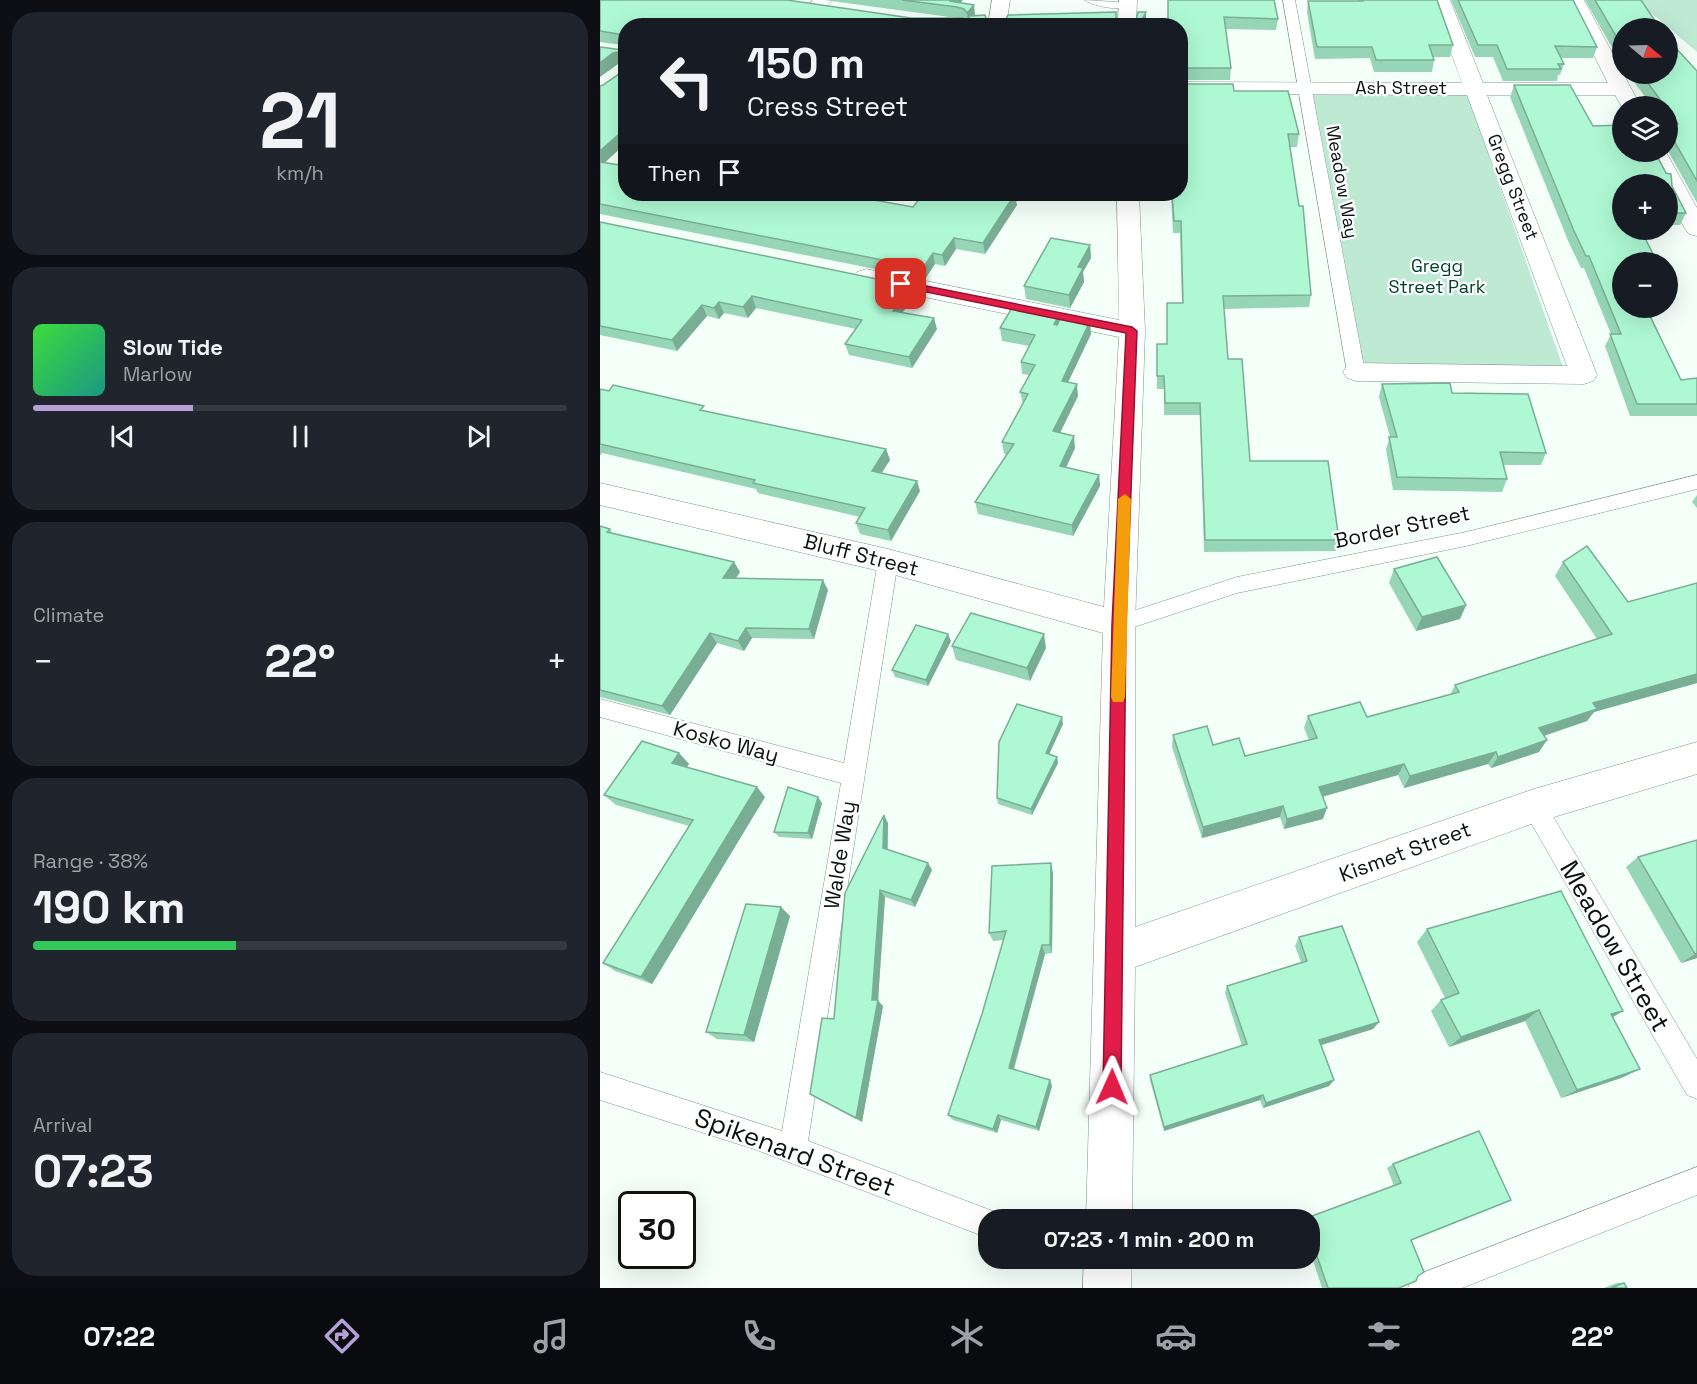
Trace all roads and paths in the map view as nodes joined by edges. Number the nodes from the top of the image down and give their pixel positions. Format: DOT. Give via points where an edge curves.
graph roads {
  1 [pos="1001,0"];
  2 [pos="1091,0"];
  3 [pos="1288,0"];
  4 [pos="1441,0"];
  5 [pos="1575,0"];
  6 [pos="1128,3"];
  7 [pos="796,4"];
  8 [pos="819,4"];
  9 [pos="839,10"];
  10 [pos="999,18"];
  11 [pos="1127,18"];
  12 [pos="1305,87"];
  13 [pos="1188,88"];
  14 [pos="1476,88"];
  15 [pos="1625,96"];
  16 [pos="1612,97"];
  17 [pos="1660,162"];
  18 [pos="1128,201"];
  19 [pos="1697,229"];
  20 [pos="843,272"];
  21 [pos="1132,331"];
  22 [pos="1356,372"];
  23 [pos="1697,482"];
  24 [pos="600,494"];
  25 [pos="888,561"];
  26 [pos="1119,624"];
  27 [pos="600,708"];
  28 [pos="1697,758"];
  29 [pos="853,776"];
  30 [pos="1534,806"];
  31 [pos="1115,954"];
  32 [pos="1697,1085"];
  33 [pos="600,1086"];
  34 [pos="793,1149"];
  35 [pos="1697,1181"];
  36 [pos="1108,1209"];
  37 [pos="978,1219"];
  38 [pos="1423,1288"];
  1 -- 10 [label="street"];
  2 -- 6 [label="lane"];
  3 -- 12 [label="lane, Meadow Way"];
  4 -- 14 [label="street, Gregg Street"];
  5 -- 15 [label="street"];
  6 -- 11 [label="street"];
  7 -- 8 [label="street"];
  8 -- 9 [label="street"];
  12 -- 13 [label="street, Ash Street"];
  12 -- 14 [label="street, Ash Street"];
  12 -- 22 [label="lane, Meadow Way"];
  14 -- 16 [label="street, Ash Street"];
  14 -- 22 [label="street, Gregg Street" via="1584,375"];
  17 -- 19 [label="street"];
  18 -- 21 [label="street"];
  20 -- 21 [label="street"];
  21 -- 26 [label="street"];
  23 -- 26 [label="lane, Border Street" via="1466,539 1237,585"];
  24 -- 25 [label="street, Bluff Street"];
  25 -- 26 [label="street, Bluff Street"];
  25 -- 29 [label="lane, Walde Way"];
  26 -- 31 [label="street"];
  27 -- 29 [label="lane, Kosko Way"];
  28 -- 30 [label="street, Kismet Street"];
  29 -- 34 [label="lane, Walde Way"];
  30 -- 31 [label="street, Kismet Street"];
  30 -- 32 [label="lane, Meadow Street"];
  31 -- 36 [label="street"];
  33 -- 34 [label="lane, Spikenard Street"];
  34 -- 37 [label="lane, Spikenard Street"];
  35 -- 38 [label="lane"];
}
